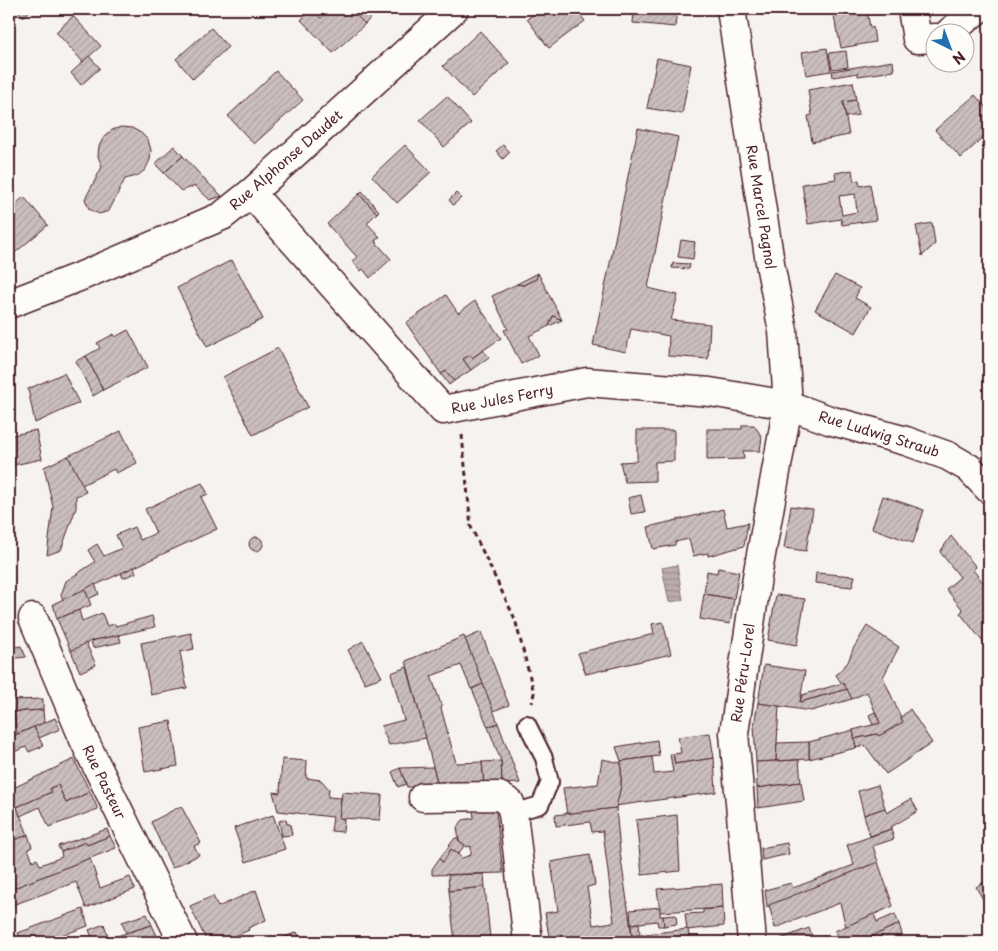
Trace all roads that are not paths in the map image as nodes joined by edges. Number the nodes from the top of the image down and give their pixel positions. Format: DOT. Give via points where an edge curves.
graph roads {
  1 [pos="454,9"];
  2 [pos="731,9"];
  3 [pos="912,9"];
  4 [pos="978,9"];
  5 [pos="962,22"];
  6 [pos="926,39"];
  7 [pos="251,193"];
  8 [pos="9,304"];
  9 [pos="788,405"];
  10 [pos="989,489"];
  11 [pos="33,618"];
  12 [pos="528,724"];
  13 [pos="423,797"];
  14 [pos="512,813"];
  15 [pos="183,942"];
  16 [pos="528,942"];
  17 [pos="752,942"];
  1 -- 7 [label="street, Rue Alphonse Daudet"];
  2 -- 9 [label="street, Rue Marcel Pagnol" via="769,260 783,331"];
  3 -- 6 [label="street" via="917,39"];
  4 -- 5 [label="street"];
  7 -- 8 [label="street, Rue Alphonse Daudet" via="222,216"];
  7 -- 9 [label="street, Rue Jules Ferry" via="443,410 587,382 710,392"];
  9 -- 10 [label="street, Rue Ludwig Straub" via="948,456 969,468"];
  9 -- 17 [label="street, Rue Péru-Lorel" via="757,577 734,734"];
  11 -- 15 [label="street, Rue Pasteur" via="85,742"];
  12 -- 14 [label="lane" via="544,758 550,782 540,805"];
  13 -- 14 [label="street" via="499,796 510,803"];
  14 -- 16 [label="street"];
}
